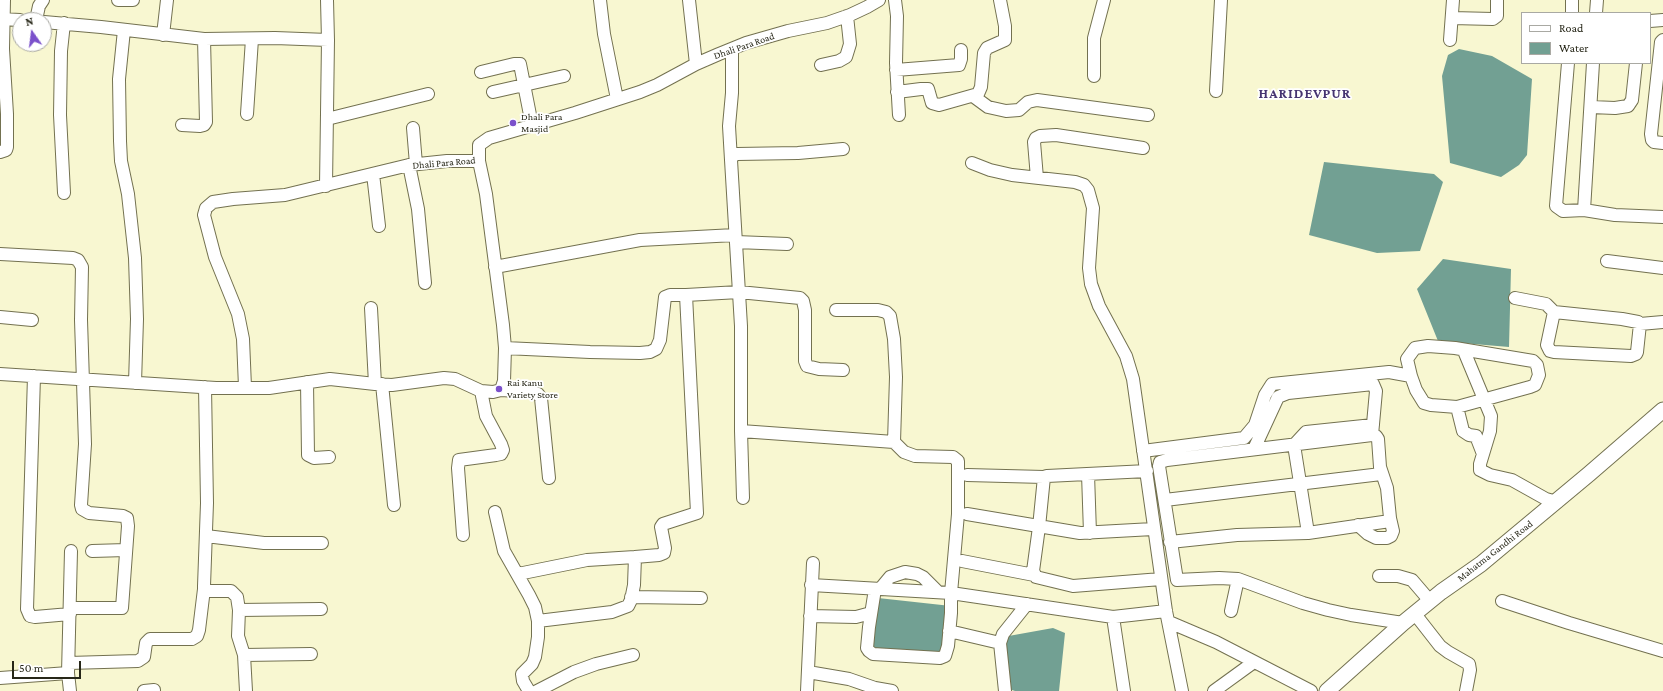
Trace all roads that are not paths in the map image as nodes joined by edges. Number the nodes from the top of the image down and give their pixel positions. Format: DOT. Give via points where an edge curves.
graph roads {
  1 [pos="4,0"];
  2 [pos="43,0"];
  3 [pos="118,0"];
  4 [pos="133,0"];
  5 [pos="168,0"];
  6 [pos="327,0"];
  7 [pos="600,0"];
  8 [pos="689,0"];
  9 [pos="879,0"];
  10 [pos="895,0"];
  11 [pos="1000,0"];
  12 [pos="1104,0"];
  13 [pos="1220,0"];
  14 [pos="1453,0"];
  15 [pos="1497,0"];
  16 [pos="1572,0"];
  17 [pos="1597,0"];
  18 [pos="866,4"];
  19 [pos="38,12"];
  20 [pos="1572,12"];
  21 [pos="1596,12"];
  22 [pos="847,16"];
  23 [pos="1452,18"];
  24 [pos="1,19"];
  25 [pos="12,20"];
  26 [pos="1663,20"];
  27 [pos="1651,21"];
  28 [pos="52,22"];
  29 [pos="64,23"];
  30 [pos="124,30"];
  31 [pos="163,35"];
  32 [pos="252,38"];
  33 [pos="204,39"];
  34 [pos="328,40"];
  35 [pos="1450,40"];
  36 [pos="1663,40"];
  37 [pos="732,49"];
  38 [pos="961,50"];
  39 [pos="696,64"];
  40 [pos="1568,64"];
  41 [pos="1593,64"];
  42 [pos="1636,64"];
  43 [pos="821,65"];
  44 [pos="896,70"];
  45 [pos="1661,70"];
  46 [pos="481,72"];
  47 [pos="564,76"];
  48 [pos="1094,76"];
  49 [pos="525,84"];
  50 [pos="1216,91"];
  51 [pos="493,92"];
  52 [pos="897,92"];
  53 [pos="428,94"];
  54 [pos="973,96"];
  55 [pos="617,98"];
  56 [pos="1591,107"];
  57 [pos="247,114"];
  58 [pos="899,115"];
  59 [pos="1148,115"];
  60 [pos="327,118"];
  61 [pos="182,125"];
  62 [pos="532,125"];
  63 [pos="413,128"];
  64 [pos="1663,143"];
  65 [pos="1143,148"];
  66 [pos="843,149"];
  67 [pos="0,152"];
  68 [pos="731,160"];
  69 [pos="479,161"];
  70 [pos="972,163"];
  71 [pos="413,165"];
  72 [pos="373,174"];
  73 [pos="1037,178"];
  74 [pos="326,186"];
  75 [pos="64,193"];
  76 [pos="1584,210"];
  77 [pos="1663,217"];
  78 [pos="379,226"];
  79 [pos="735,239"];
  80 [pos="787,244"];
  81 [pos="0,254"];
  82 [pos="1607,261"];
  83 [pos="495,267"];
  84 [pos="1663,268"];
  85 [pos="425,283"];
  86 [pos="739,292"];
  87 [pos="686,295"];
  88 [pos="1515,298"];
  89 [pos="371,308"];
  90 [pos="836,310"];
  91 [pos="1554,312"];
  92 [pos="0,317"];
  93 [pos="32,320"];
  94 [pos="1663,322"];
  95 [pos="1640,324"];
  96 [pos="505,348"];
  97 [pos="1464,351"];
  98 [pos="843,370"];
  99 [pos="0,374"];
  100 [pos="34,376"];
  101 [pos="1412,376"];
  102 [pos="82,380"];
  103 [pos="307,382"];
  104 [pos="135,383"];
  105 [pos="378,384"];
  106 [pos="205,387"];
  107 [pos="245,387"];
  108 [pos="501,390"];
  109 [pos="480,391"];
  110 [pos="1485,399"];
  111 [pos="1457,407"];
  112 [pos="1663,410"];
  113 [pos="1373,430"];
  114 [pos="741,431"];
  115 [pos="894,442"];
  116 [pos="1294,445"];
  117 [pos="1254,449"];
  118 [pos="1143,451"];
  119 [pos="1483,454"];
  120 [pos="329,457"];
  121 [pos="1147,471"];
  122 [pos="1088,474"];
  123 [pos="1381,474"];
  124 [pos="967,475"];
  125 [pos="1044,477"];
  126 [pos="549,478"];
  127 [pos="1300,485"];
  128 [pos="743,498"];
  129 [pos="1165,500"];
  130 [pos="1557,502"];
  131 [pos="394,505"];
  132 [pos="495,512"];
  133 [pos="967,514"];
  134 [pos="1390,521"];
  135 [pos="1358,525"];
  136 [pos="1040,527"];
  137 [pos="1153,529"];
  138 [pos="1090,533"];
  139 [pos="1308,533"];
  140 [pos="463,535"];
  141 [pos="206,536"];
  142 [pos="1170,542"];
  143 [pos="322,544"];
  144 [pos="126,550"];
  145 [pos="71,551"];
  146 [pos="92,551"];
  147 [pos="634,557"];
  148 [pos="962,561"];
  149 [pos="813,563"];
  150 [pos="518,574"];
  151 [pos="1034,575"];
  152 [pos="1380,576"];
  153 [pos="1161,579"];
  154 [pos="1238,579"];
  155 [pos="811,585"];
  156 [pos="204,589"];
  157 [pos="878,589"];
  158 [pos="944,593"];
  159 [pos="631,597"];
  160 [pos="701,598"];
  161 [pos="1502,601"];
  162 [pos="1430,602"];
  163 [pos="1027,604"];
  164 [pos="321,609"];
  165 [pos="239,610"];
  166 [pos="70,611"];
  167 [pos="1231,611"];
  168 [pos="871,613"];
  169 [pos="1415,614"];
  170 [pos="810,616"];
  171 [pos="1167,617"];
  172 [pos="1113,618"];
  173 [pos="538,621"];
  174 [pos="1403,623"];
  175 [pos="949,631"];
  176 [pos="1000,643"];
  177 [pos="1663,651"];
  178 [pos="311,654"];
  179 [pos="244,655"];
  180 [pos="633,655"];
  181 [pos="1254,662"];
  182 [pos="68,668"];
  183 [pos="808,672"];
  184 [pos="0,678"];
  185 [pos="70,691"];
  186 [pos="246,691"];
  187 [pos="528,691"];
  188 [pos="537,691"];
  189 [pos="807,691"];
  190 [pos="892,691"];
  191 [pos="1005,691"];
  192 [pos="1124,691"];
  193 [pos="1182,691"];
  194 [pos="1214,691"];
  195 [pos="1311,691"];
  196 [pos="1327,691"];
  197 [pos="1466,691"];
  1 -- 24 [label="street"];
  2 -- 19 [label="street"];
  3 -- 4 [label="street"];
  5 -- 31 [label="street"];
  6 -- 34 [label="street"];
  7 -- 55 [label="street"];
  8 -- 39 [label="street"];
  9 -- 18 [label="street, Dhali Para Road"];
  10 -- 44 [label="street"];
  11 -- 54 [label="street" via="1005,40 985,50 981,87 978,94"];
  12 -- 48 [label="street" via="1094,38"];
  13 -- 50 [label="street"];
  14 -- 23 [label="street"];
  15 -- 23 [label="street" via="1498,12 1493,19"];
  16 -- 20 [label="street"];
  17 -- 21 [label="street"];
  18 -- 22 [label="street, Dhali Para Road"];
  22 -- 37 [label="street, Dhali Para Road"];
  22 -- 43 [label="street" via="850,44 846,57"];
  23 -- 35 [label="street"];
  24 -- 25 [label="street"];
  24 -- 67 [label="street" via="7,147"];
  26 -- 27 [label="street"];
  28 -- 29 [label="street"];
  29 -- 30 [label="street"];
  29 -- 75 [label="street" via="60,115"];
  30 -- 31 [label="street"];
  30 -- 104 [label="street" via="119,79 120,141 135,258"];
  31 -- 33 [label="street"];
  32 -- 33 [label="street"];
  32 -- 34 [label="street"];
  32 -- 57 [label="street"];
  33 -- 61 [label="street" via="206,122 200,126"];
  34 -- 60 [label="street"];
  36 -- 45 [label="street"];
  37 -- 39 [label="street, Dhali Para Road"];
  37 -- 68 [label="street" via="729,126"];
  38 -- 44 [label="street" via="959,65"];
  39 -- 55 [label="street, Dhali Para Road" via="657,85"];
  40 -- 76 [label="street" via="1556,206 1563,212"];
  41 -- 56 [label="street"];
  42 -- 56 [label="street" via="1632,100 1628,106"];
  44 -- 52 [label="street"];
  45 -- 64 [label="street" via="1651,134 1654,142"];
  46 -- 49 [label="street" via="518,63 522,67"];
  47 -- 49 [label="street"];
  49 -- 51 [label="street"];
  49 -- 62 [label="street"];
  52 -- 54 [label="street" via="928,89 932,103 939,106"];
  52 -- 58 [label="street"];
  53 -- 60 [label="street"];
  54 -- 59 [label="street" via="988,107 1006,111 1019,110 1028,102 1037,100"];
  55 -- 62 [label="street, Dhali Para Road"];
  56 -- 76 [label="street"];
  60 -- 74 [label="street"];
  62 -- 69 [label="street, Dhali Para Road" via="482,142 478,150"];
  63 -- 71 [label="street"];
  65 -- 73 [label="street" via="1056,135 1040,136 1034,142"];
  66 -- 68 [label="street" via="737,154"];
  68 -- 79 [label="street"];
  69 -- 71 [label="street, Dhali Para Road"];
  69 -- 83 [label="street"];
  70 -- 73 [label="street" via="1000,173"];
  71 -- 72 [label="street, Dhali Para Road"];
  71 -- 85 [label="street"];
  72 -- 74 [label="street, Dhali Para Road"];
  72 -- 78 [label="street"];
  73 -- 118 [label="street" via="1075,182 1084,185 1088,190 1094,208 1089,268 1091,284 1099,306 1126,356 1133,379"];
  74 -- 107 [label="street, Dhali Para Road" via="285,195 233,198 213,202 206,208 204,215 215,257 239,320 243,339"];
  76 -- 77 [label="street" via="1615,215"];
  79 -- 80 [label="street"];
  79 -- 83 [label="street" via="640,240"];
  79 -- 86 [label="street"];
  81 -- 102 [label="street" via="73,258 80,262"];
  82 -- 84 [label="street"];
  83 -- 96 [label="street"];
  86 -- 87 [label="street"];
  86 -- 98 [label="street" via="800,298 805,310 804,361 807,366 818,369"];
  86 -- 114 [label="street"];
  87 -- 96 [label="street" via="665,297 660,340 656,349 650,352"];
  87 -- 147 [label="street" via="698,513 662,524 664,553"];
  88 -- 91 [label="street" via="1542,302 1550,306"];
  89 -- 105 [label="street"];
  90 -- 115 [label="street" via="878,310 890,316 896,377"];
  91 -- 95 [label="street" via="1622,319"];
  91 -- 95 [label="street" via="1548,345 1550,351 1554,352 1631,356 1637,352"];
  92 -- 93 [label="street"];
  94 -- 95 [label="street"];
  96 -- 108 [label="street" via="504,381"];
  97 -- 101 [label="street" via="1428,346 1415,348 1407,359"];
  97 -- 110 [label="street"];
  97 -- 110 [label="street" via="1533,361 1537,365 1539,374 1535,385"];
  99 -- 100 [label="street"];
  100 -- 102 [label="street"];
  100 -- 166 [label="street" via="27,609 30,616 34,617"];
  101 -- 111 [label="street" via="1416,390 1424,403"];
  101 -- 118 [label="street" via="1389,372 1272,384 1254,425 1244,438"];
  102 -- 104 [label="street"];
  102 -- 144 [label="street" via="85,444 82,509 89,513 124,516 128,526"];
  103 -- 105 [label="street" via="330,379"];
  103 -- 107 [label="street" via="269,388"];
  103 -- 120 [label="street" via="307,450 310,457"];
  104 -- 106 [label="street"];
  105 -- 109 [label="street" via="392,385 444,378 455,379"];
  105 -- 131 [label="street"];
  106 -- 107 [label="street"];
  106 -- 141 [label="street"];
  108 -- 109 [label="street"];
  108 -- 126 [label="street" via="532,392 541,398"];
  109 -- 140 [label="street" via="486,416 503,450 501,454 459,460"];
  110 -- 111 [label="street"];
  110 -- 119 [label="street" via="1491,423"];
  111 -- 119 [label="street" via="1463,431 1476,436"];
  112 -- 130 [label="main road, Mahatma Gandhi Road"];
  113 -- 116 [label="street"];
  113 -- 117 [label="street" via="1376,391 1373,384 1288,393 1278,397"];
  113 -- 123 [label="street" via="1378,439"];
  114 -- 115 [label="street"];
  114 -- 128 [label="street"];
  115 -- 158 [label="street" via="904,452 915,456 953,457 958,461 958,514"];
  116 -- 117 [label="street"];
  116 -- 127 [label="street"];
  117 -- 129 [label="street" via="1160,462 1159,470"];
  118 -- 121 [label="street"];
  119 -- 130 [label="street" via="1480,468 1482,472 1512,480 1546,499"];
  121 -- 122 [label="street"];
  121 -- 137 [label="street"];
  122 -- 125 [label="street"];
  122 -- 138 [label="street"];
  123 -- 127 [label="street"];
  123 -- 134 [label="street" via="1386,488"];
  124 -- 125 [label="street"];
  125 -- 136 [label="street"];
  127 -- 129 [label="street"];
  127 -- 139 [label="street"];
  129 -- 142 [label="street"];
  130 -- 162 [label="main road, Mahatma Gandhi Road" via="1482,564"];
  132 -- 150 [label="street" via="504,551"];
  133 -- 136 [label="street"];
  134 -- 135 [label="street"];
  134 -- 135 [label="street" via="1393,531 1387,538 1376,538"];
  135 -- 139 [label="street"];
  136 -- 138 [label="street"];
  136 -- 151 [label="street"];
  137 -- 138 [label="street"];
  137 -- 153 [label="street"];
  139 -- 142 [label="street" via="1237,535"];
  141 -- 143 [label="street" via="264,543"];
  141 -- 156 [label="street"];
  142 -- 154 [label="street" via="1176,580"];
  144 -- 146 [label="street"];
  144 -- 166 [label="street" via="122,608"];
  145 -- 166 [label="street"];
  147 -- 150 [label="street" via="587,560"];
  147 -- 159 [label="street"];
  148 -- 151 [label="street"];
  149 -- 155 [label="street"];
  150 -- 173 [label="street" via="535,607"];
  151 -- 153 [label="street" via="1073,586"];
  152 -- 162 [label="street" via="1398,576 1412,580"];
  153 -- 171 [label="street"];
  154 -- 167 [label="street"];
  154 -- 174 [label="street" via="1328,610"];
  155 -- 157 [label="street"];
  155 -- 170 [label="street"];
  156 -- 165 [label="street" via="234,593 237,596"];
  156 -- 182 [label="street" via="199,630 197,636 192,639 150,639 146,643 144,657 138,661"];
  157 -- 158 [label="street"];
  157 -- 158 [label="street" via="890,578 905,572 922,576"];
  157 -- 168 [label="street"];
  158 -- 163 [label="street"];
  158 -- 175 [label="street"];
  159 -- 160 [label="street"];
  159 -- 173 [label="street" via="628,606 612,612"];
  161 -- 177 [label="street"];
  162 -- 169 [label="main road, Mahatma Gandhi Road"];
  163 -- 172 [label="street"];
  163 -- 176 [label="street" via="1003,634"];
  164 -- 165 [label="street"];
  165 -- 179 [label="street" via="238,636"];
  166 -- 182 [label="street"];
  168 -- 170 [label="street" via="856,617"];
  168 -- 175 [label="street" via="867,648 873,654 943,658 947,654"];
  169 -- 174 [label="main road, Mahatma Gandhi Road"];
  169 -- 197 [label="street" via="1440,646 1469,664"];
  170 -- 183 [label="street"];
  171 -- 172 [label="street"];
  171 -- 181 [label="street"];
  171 -- 193 [label="street"];
  172 -- 192 [label="street"];
  173 -- 187 [label="street" via="535,657 522,674"];
  174 -- 196 [label="main road, Mahatma Gandhi Road"];
  175 -- 176 [label="street"];
  176 -- 191 [label="street"];
  178 -- 179 [label="street"];
  179 -- 186 [label="street"];
  180 -- 188 [label="street" via="574,672"];
  181 -- 194 [label="street"];
  181 -- 195 [label="street"];
  182 -- 184 [label="street"];
  182 -- 185 [label="street"];
  183 -- 189 [label="street"];
  183 -- 190 [label="street" via="849,679"];
}
